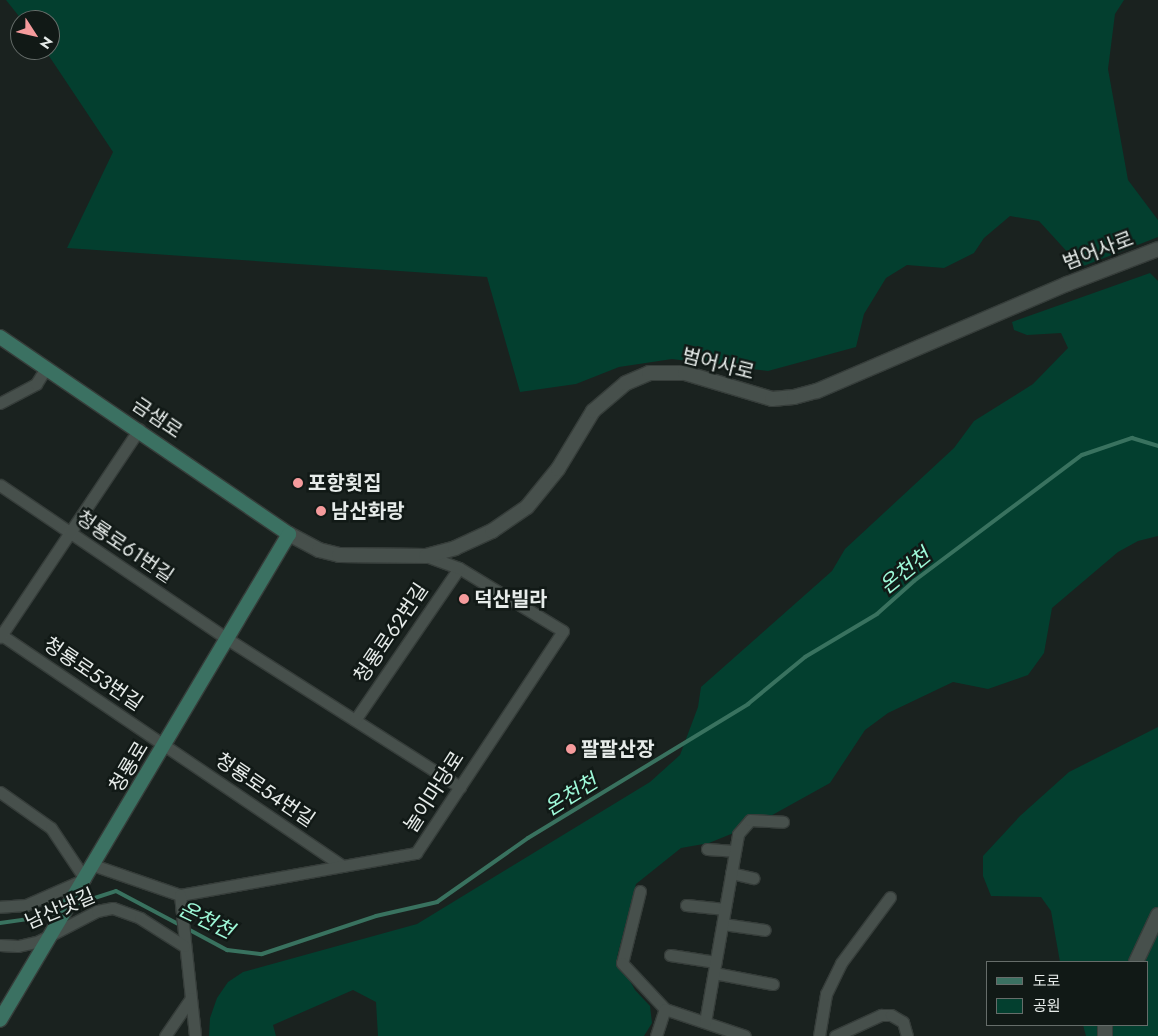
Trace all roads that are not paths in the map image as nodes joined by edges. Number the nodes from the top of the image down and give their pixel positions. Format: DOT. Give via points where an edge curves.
graph roads {
  1 [pos="1158,250"];
  2 [pos="0,337"];
  3 [pos="46,368"];
  4 [pos="0,403"];
  5 [pos="139,429"];
  6 [pos="0,485"];
  7 [pos="70,533"];
  8 [pos="289,534"];
  9 [pos="426,556"];
  10 [pos="459,568"];
  11 [pos="0,636"];
  12 [pos="229,640"];
  13 [pos="355,720"];
  14 [pos="165,745"];
  15 [pos="460,787"];
  16 [pos="0,792"];
  17 [pos="783,822"];
  18 [pos="707,849"];
  19 [pos="734,851"];
  20 [pos="93,865"];
  21 [pos="343,866"];
  22 [pos="731,873"];
  23 [pos="753,878"];
  24 [pos="85,879"];
  25 [pos="640,891"];
  26 [pos="180,895"];
  27 [pos="890,897"];
  28 [pos="686,905"];
  29 [pos="0,907"];
  30 [pos="726,909"];
  31 [pos="1158,915"];
  32 [pos="723,924"];
  33 [pos="765,930"];
  34 [pos="51,935"];
  35 [pos="0,945"];
  36 [pos="184,946"];
  37 [pos="670,955"];
  38 [pos="1136,961"];
  39 [pos="715,968"];
  40 [pos="773,984"];
  41 [pos="191,998"];
  42 [pos="665,1009"];
  43 [pos="0,1020"];
  44 [pos="705,1022"];
  45 [pos="164,1036"];
  46 [pos="196,1036"];
  47 [pos="656,1036"];
  48 [pos="745,1036"];
  49 [pos="819,1036"];
  50 [pos="835,1036"];
  51 [pos="906,1036"];
  1 -- 9 [label="street, 범어사로" via="1067,284 816,391 794,397 772,399 685,372 649,373 618,386 592,411 558,469 527,507 492,531 455,548"];
  2 -- 3 [label="main road, 금샘로"];
  3 -- 4 [label="street" via="36,384"];
  3 -- 5 [label="main road, 금샘로"];
  5 -- 7 [label="street"];
  5 -- 8 [label="main road, 금샘로"];
  6 -- 7 [label="street, 청룡로61번길"];
  7 -- 11 [label="street"];
  7 -- 12 [label="street, 청룡로61번길"];
  8 -- 9 [label="street, 범어사로" via="319,550 339,555"];
  8 -- 12 [label="main road, 청룡로"];
  9 -- 10 [label="street, 놀이마당로"];
  10 -- 13 [label="street, 청룡로62번길"];
  10 -- 15 [label="street, 놀이마당로" via="563,631"];
  11 -- 14 [label="street, 청룡로53번길"];
  12 -- 13 [label="street"];
  12 -- 14 [label="main road, 청룡로"];
  13 -- 15 [label="street"];
  14 -- 20 [label="main road, 청룡로"];
  14 -- 21 [label="street, 청룡로54번길"];
  15 -- 21 [label="street, 놀이마당로" via="416,853"];
  16 -- 24 [label="street" via="51,828"];
  17 -- 19 [label="street" via="750,820 743,825"];
  18 -- 19 [label="street"];
  19 -- 22 [label="street"];
  20 -- 24 [label="main road, 청룡로"];
  20 -- 26 [label="street, 놀이마당로"];
  21 -- 26 [label="street, 놀이마당로"];
  22 -- 23 [label="street"];
  22 -- 30 [label="street"];
  24 -- 29 [label="street" via="26,906"];
  24 -- 34 [label="main road, 청룡로"];
  25 -- 42 [label="street" via="622,963"];
  26 -- 36 [label="street"];
  27 -- 49 [label="street" via="841,963 826,994"];
  28 -- 30 [label="street"];
  30 -- 32 [label="street"];
  31 -- 38 [label="street"];
  32 -- 33 [label="street"];
  32 -- 39 [label="street"];
  34 -- 35 [label="street, 남산냇길" via="18,946"];
  34 -- 36 [label="street, 남산냇길" via="96,911 113,908 140,918"];
  34 -- 43 [label="main road, 청룡로"];
  36 -- 41 [label="street"];
  37 -- 39 [label="street"];
  39 -- 40 [label="street"];
  39 -- 44 [label="street"];
  41 -- 45 [label="street"];
  41 -- 46 [label="street"];
  42 -- 44 [label="street"];
  42 -- 47 [label="street"];
  44 -- 48 [label="street"];
  50 -- 51 [label="street" via="891,1014 903,1022"];
}
